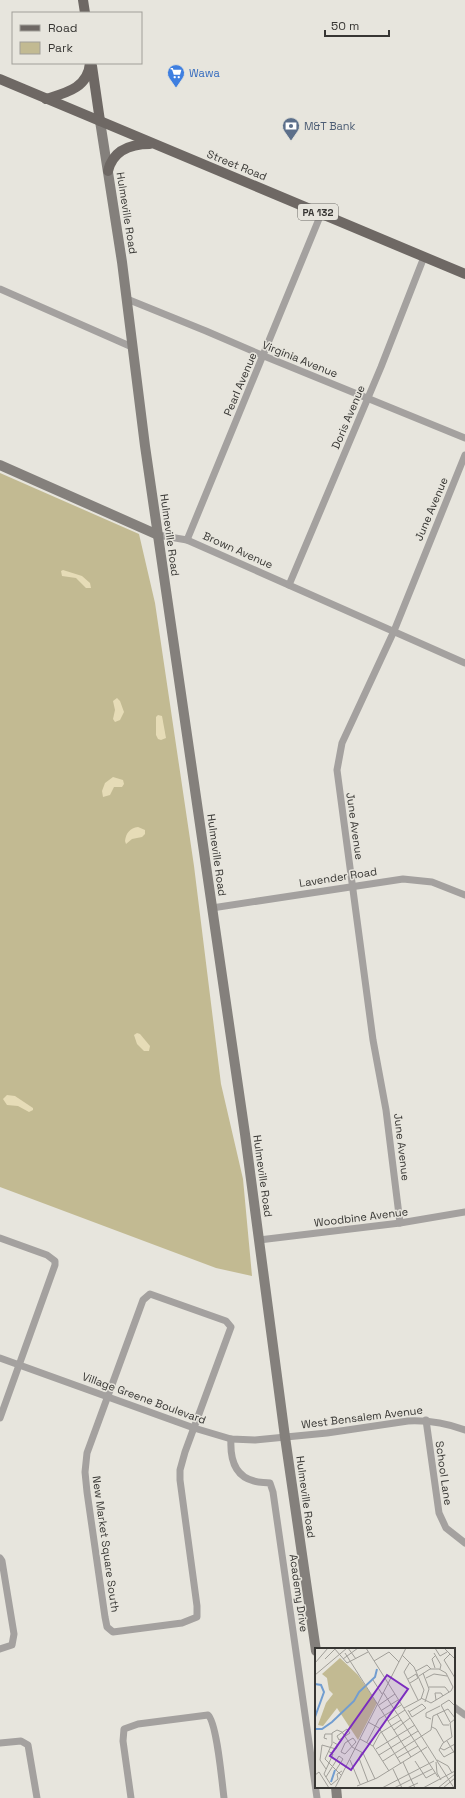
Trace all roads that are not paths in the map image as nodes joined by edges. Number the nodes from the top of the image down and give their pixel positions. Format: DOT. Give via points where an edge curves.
graph roads {
  1 [pos="83,0"];
  2 [pos="84,12"];
  3 [pos="91,64"];
  4 [pos="91,64"];
  5 [pos="0,79"];
  6 [pos="46,99"];
  7 [pos="100,121"];
  8 [pos="153,144"];
  9 [pos="108,171"];
  10 [pos="322,214"];
  11 [pos="424,257"];
  12 [pos="465,274"];
  13 [pos="0,289"];
  14 [pos="127,300"];
  15 [pos="132,347"];
  16 [pos="264,356"];
  17 [pos="368,398"];
  18 [pos="465,438"];
  19 [pos="465,455"];
  20 [pos="0,465"];
  21 [pos="158,534"];
  22 [pos="188,540"];
  23 [pos="289,586"];
  24 [pos="394,631"];
  25 [pos="465,663"];
  26 [pos="352,886"];
  27 [pos="465,895"];
  28 [pos="212,908"];
  29 [pos="465,1212"];
  30 [pos="400,1223"];
  31 [pos="0,1238"];
  32 [pos="259,1240"];
  33 [pos="0,1358"];
  34 [pos="19,1365"];
  35 [pos="107,1397"];
  36 [pos="0,1418"];
  37 [pos="426,1420"];
  38 [pos="194,1428"];
  39 [pos="465,1430"];
  40 [pos="285,1437"];
  41 [pos="231,1439"];
  42 [pos="465,1543"];
  43 [pos="0,1558"];
  44 [pos="316,1648"];
  45 [pos="0,1649"];
  46 [pos="455,1708"];
  47 [pos="465,1715"];
  48 [pos="0,1743"];
  49 [pos="315,1784"];
  50 [pos="316,1788"];
  51 [pos="336,1788"];
  52 [pos="37,1798"];
  53 [pos="131,1798"];
  54 [pos="224,1798"];
  55 [pos="317,1798"];
  56 [pos="338,1798"];
  1 -- 2 [label="main road"];
  3 -- 6 [label="main road" via="87,75 78,87 66,94"];
  4 -- 7 [label="main road, Hulmeville Road"];
  5 -- 6 [label="main road, Street Road / PA 132"];
  6 -- 7 [label="main road, Street Road / PA 132"];
  7 -- 8 [label="main road, Street Road / PA 132"];
  7 -- 9 [label="main road, Hulmeville Road"];
  8 -- 9 [label="main road" via="124,148 113,158"];
  8 -- 10 [label="main road, Street Road / PA 132"];
  9 -- 14 [label="main road, Hulmeville Road"];
  10 -- 11 [label="main road, Street Road / PA 132"];
  10 -- 16 [label="street, Pearl Avenue"];
  11 -- 12 [label="main road, Street Road / PA 132"];
  11 -- 17 [label="street, Doris Avenue"];
  13 -- 15 [label="street"];
  14 -- 15 [label="main road, Hulmeville Road"];
  14 -- 16 [label="street, Virginia Avenue"];
  15 -- 21 [label="main road, Hulmeville Road"];
  16 -- 17 [label="street, Virginia Avenue"];
  16 -- 22 [label="street, Pearl Avenue"];
  17 -- 18 [label="street, Virginia Avenue"];
  17 -- 23 [label="street, Doris Avenue"];
  19 -- 24 [label="street, June Avenue"];
  20 -- 21 [label="main road, Brown Avenue"];
  21 -- 22 [label="street, Brown Avenue"];
  21 -- 28 [label="main road, Hulmeville Road"];
  22 -- 23 [label="street, Brown Avenue"];
  23 -- 24 [label="street, Brown Avenue"];
  24 -- 25 [label="street, Brown Avenue"];
  24 -- 26 [label="street, June Avenue" via="342,743 338,759 339,791"];
  26 -- 27 [label="street, Lavender Road" via="413,878 432,882"];
  26 -- 28 [label="street, Lavender Road"];
  26 -- 30 [label="street, June Avenue" via="373,1040 386,1110"];
  28 -- 32 [label="main road, Hulmeville Road"];
  29 -- 30 [label="street, Woodbine Avenue"];
  30 -- 32 [label="street, Woodbine Avenue"];
  31 -- 34 [label="street" via="47,1255 55,1261"];
  32 -- 40 [label="main road, Hulmeville Road"];
  33 -- 34 [label="street, Village Greene Boulevard"];
  34 -- 35 [label="street, Village Greene Boulevard"];
  34 -- 36 [label="street"];
  35 -- 38 [label="street, Village Greene Boulevard"];
  35 -- 38 [label="street" via="144,1300 146,1296 155,1295 226,1321 231,1327"];
  35 -- 38 [label="street, New Market Square South" via="86,1454 85,1472 105,1617 107,1627 113,1632 182,1623 197,1618 198,1606 180,1480 182,1461"];
  37 -- 39 [label="street, West Bensalem Avenue"];
  37 -- 40 [label="street, West Bensalem Avenue"];
  37 -- 42 [label="street, School Lane" via="439,1513 446,1528"];
  38 -- 41 [label="street, Village Greene Boulevard"];
  40 -- 41 [label="street, Village Greene Boulevard"];
  40 -- 44 [label="main road, Hulmeville Road"];
  41 -- 49 [label="street, Academy Drive" via="231,1458 239,1473 251,1481 270,1483 273,1492"];
  43 -- 45 [label="street" via="14,1634 12,1645"];
  46 -- 47 [label="street"];
  48 -- 52 [label="street" via="21,1741 28,1745"];
  50 -- 55 [label="street, Academy Drive"];
  51 -- 56 [label="main road"];
  53 -- 54 [label="street" via="122,1742 124,1729 138,1724 204,1715 208,1715 212,1720"];
}
